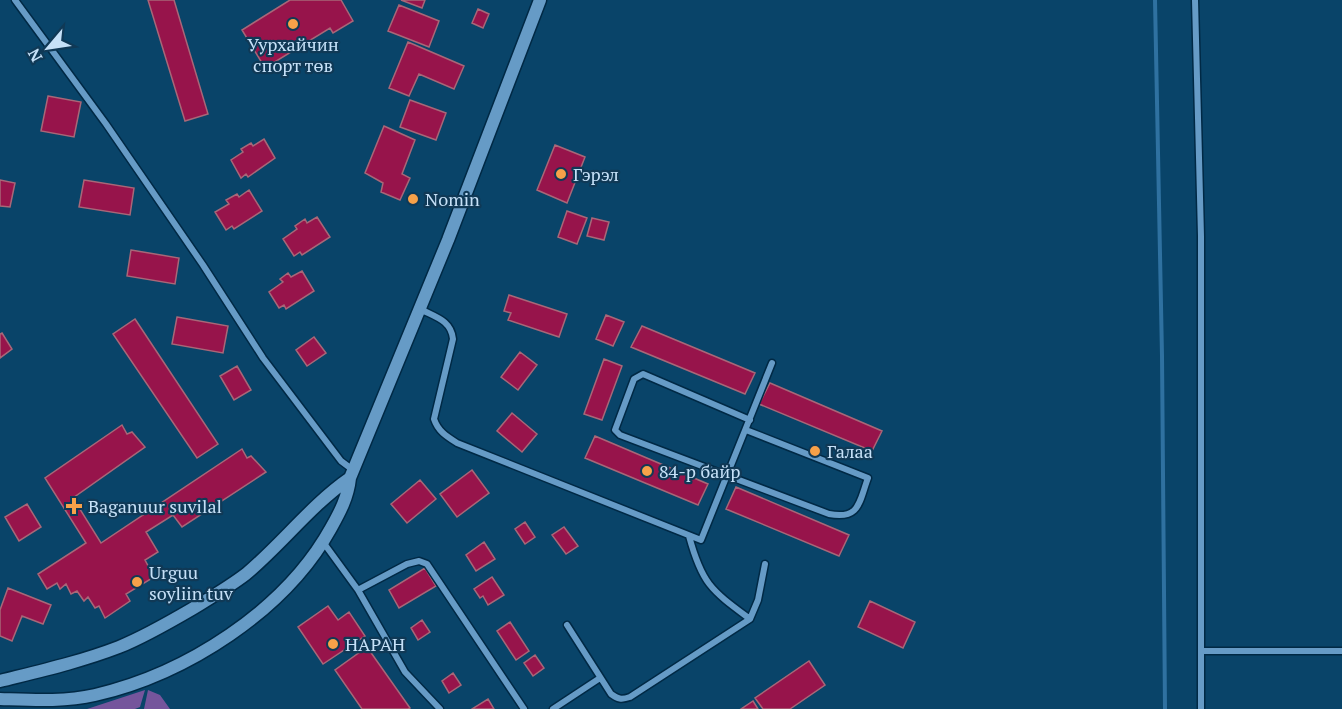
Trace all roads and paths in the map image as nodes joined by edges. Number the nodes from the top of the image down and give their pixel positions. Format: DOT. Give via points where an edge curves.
graph roads {
  1 [pos="15,0"];
  2 [pos="540,0"];
  3 [pos="1195,0"];
  4 [pos="420,309"];
  5 [pos="772,363"];
  6 [pos="750,420"];
  7 [pos="747,430"];
  8 [pos="351,474"];
  9 [pos="727,477"];
  10 [pos="689,536"];
  11 [pos="323,542"];
  12 [pos="765,564"];
  13 [pos="358,591"];
  14 [pos="750,619"];
  15 [pos="567,625"];
  16 [pos="1201,651"];
  17 [pos="1342,651"];
  18 [pos="600,678"];
  19 [pos="0,681"];
  20 [pos="0,699"];
  21 [pos="440,709"];
  22 [pos="524,709"];
  23 [pos="553,709"];
  24 [pos="1202,709"];
  1 -- 8 [label="street" via="106,124 263,358"];
  2 -- 4 [label="main road"];
  3 -- 16 [label="street" via="1201,236"];
  4 -- 8 [label="main road"];
  4 -- 10 [label="street" via="452,330 434,419 446,436"];
  5 -- 6 [label="street"];
  6 -- 7 [label="street"];
  6 -- 9 [label="street" via="643,374 634,379 615,425 617,433"];
  7 -- 9 [label="street"];
  7 -- 9 [label="street" via="868,478 857,507 842,517"];
  8 -- 11 [label="main road" via="348,493"];
  8 -- 19 [label="main road" via="244,576 179,616 120,646 64,666"];
  9 -- 10 [label="street" via="701,540"];
  10 -- 14 [label="street" via="704,579 717,595"];
  11 -- 13 [label="street"];
  11 -- 20 [label="main road" via="269,606 226,636 163,671 95,695 61,700"];
  12 -- 14 [label="street"];
  13 -- 21 [label="street" via="405,672"];
  13 -- 22 [label="street" via="407,564 424,562"];
  14 -- 18 [label="street" via="630,697 617,699"];
  15 -- 18 [label="street"];
  16 -- 17 [label="street"];
  16 -- 24 [label="street"];
  18 -- 23 [label="street"];
}
